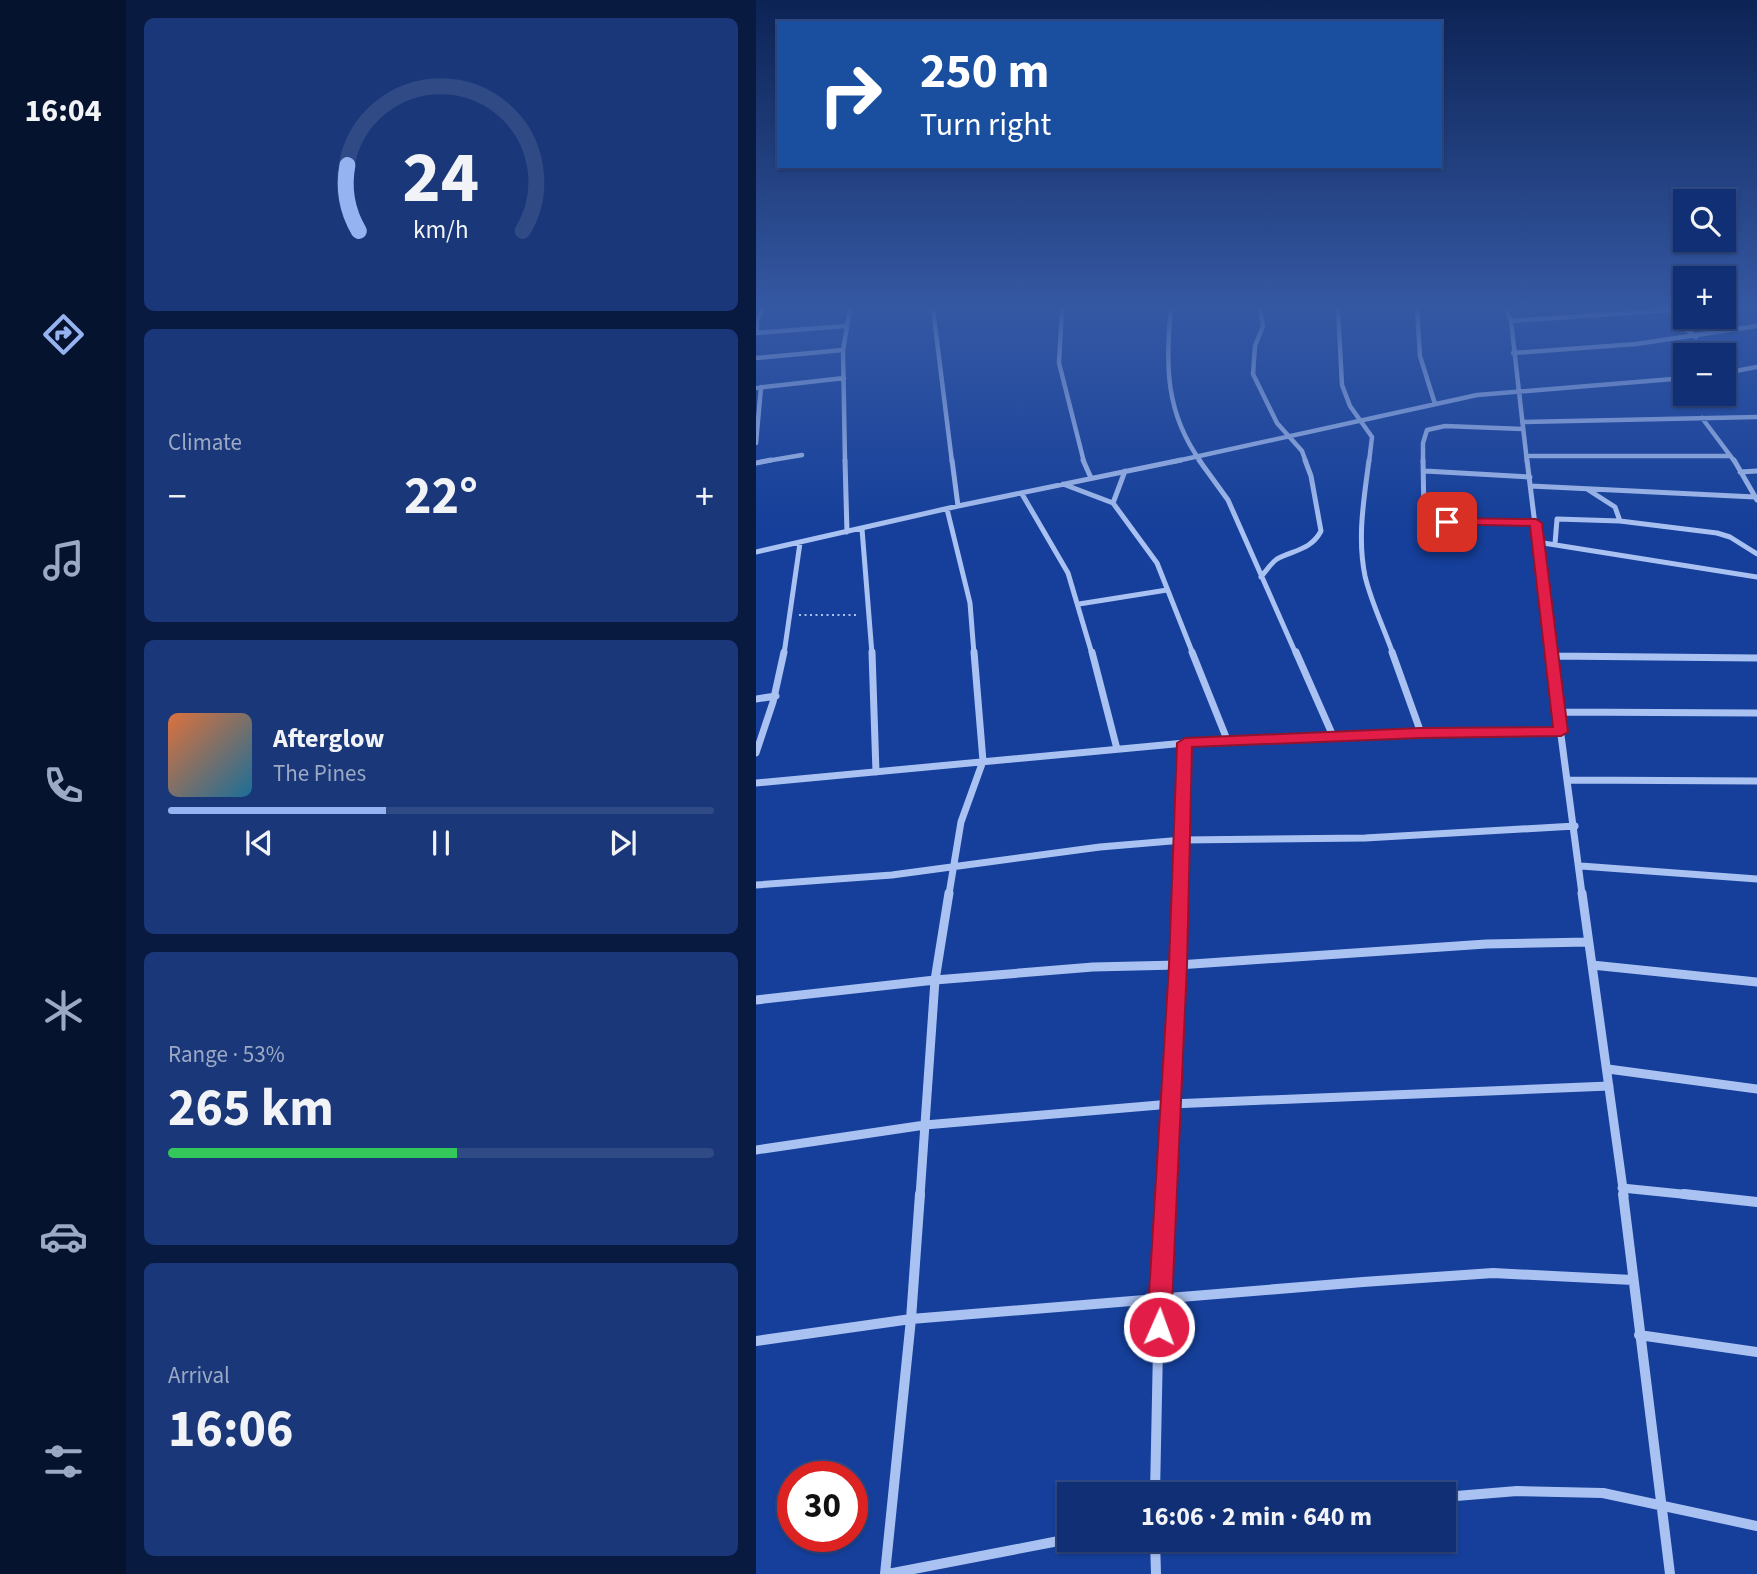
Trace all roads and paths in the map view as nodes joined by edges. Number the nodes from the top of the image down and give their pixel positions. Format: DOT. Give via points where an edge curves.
graph roads {
  1 [pos="806,382"];
  2 [pos="844,382"];
  3 [pos="942,382"];
  4 [pos="1064,382"];
  5 [pos="1169,382"];
  6 [pos="1257,382"];
  7 [pos="1343,382"];
  8 [pos="1428,382"];
  9 [pos="1516,382"];
  10 [pos="1627,382"];
  11 [pos="758,388"];
  12 [pos="1517,391"];
  13 [pos="1435,404"];
  14 [pos="1757,417"];
  15 [pos="1702,418"];
  16 [pos="1362,419"];
  17 [pos="1522,425"];
  18 [pos="756,429"];
  19 [pos="1290,438"];
  20 [pos="756,443"];
  21 [pos="802,455"];
  22 [pos="1196,456"];
  23 [pos="1527,456"];
  24 [pos="1730,456"];
  25 [pos="756,463"];
  26 [pos="1125,471"];
  27 [pos="1425,471"];
  28 [pos="1757,471"];
  29 [pos="1740,472"];
  30 [pos="1091,478"];
  31 [pos="1530,482"];
  32 [pos="1063,484"];
  33 [pos="1584,488"];
  34 [pos="1022,494"];
  35 [pos="1756,499"];
  36 [pos="1113,503"];
  37 [pos="958,506"];
  38 [pos="947,509"];
  39 [pos="1620,521"];
  40 [pos="1536,523"];
  41 [pos="862,529"];
  42 [pos="847,532"];
  43 [pos="1537,542"];
  44 [pos="800,543"];
  45 [pos="1555,544"];
  46 [pos="756,552"];
  47 [pos="1757,554"];
  48 [pos="1261,577"];
  49 [pos="1757,577"];
  50 [pos="1167,590"];
  51 [pos="1079,604"];
  52 [pos="869,614"];
  53 [pos="789,615"];
  54 [pos="1551,656"];
  55 [pos="1757,659"];
  56 [pos="776,696"];
  57 [pos="756,699"];
  58 [pos="1557,712"];
  59 [pos="1757,713"];
  60 [pos="1561,732"];
  61 [pos="1420,733"];
  62 [pos="1333,736"];
  63 [pos="1228,742"];
  64 [pos="1185,743"];
  65 [pos="1117,750"];
  66 [pos="756,752"];
  67 [pos="983,761"];
  68 [pos="876,772"];
  69 [pos="1569,780"];
  70 [pos="1757,780"];
  71 [pos="756,783"];
  72 [pos="1575,825"];
  73 [pos="1182,840"];
  74 [pos="1581,866"];
  75 [pos="954,867"];
  76 [pos="1757,879"];
  77 [pos="756,885"];
  78 [pos="1588,942"];
  79 [pos="1178,965"];
  80 [pos="1592,965"];
  81 [pos="934,979"];
  82 [pos="1757,982"];
  83 [pos="756,1000"];
  84 [pos="1608,1069"];
  85 [pos="1609,1086"];
  86 [pos="1757,1089"];
  87 [pos="1171,1104"];
  88 [pos="925,1125"];
  89 [pos="756,1150"];
  90 [pos="1622,1188"];
  91 [pos="1757,1202"];
  92 [pos="1633,1280"];
  93 [pos="1159,1299"];
  94 [pos="911,1319"];
  95 [pos="1639,1335"];
  96 [pos="756,1341"];
  97 [pos="1757,1352"];
  98 [pos="1156,1482"];
  99 [pos="1456,1496"];
  100 [pos="1661,1506"];
  101 [pos="1757,1526"];
  102 [pos="1057,1541"];
  103 [pos="1155,1552"];
  104 [pos="887,1574"];
  105 [pos="1156,1574"];
  106 [pos="1670,1574"];
  1 -- 11 [label="street"];
  2 -- 42 [label="street"];
  3 -- 37 [label="street"];
  4 -- 30 [label="street" via="1081,456"];
  5 -- 22 [label="street" via="1180,428"];
  6 -- 19 [label="street" via="1268,409"];
  7 -- 16 [label="street" via="1349,405"];
  8 -- 13 [label="street"];
  9 -- 12 [label="street"];
  10 -- 12 [label="street"];
  11 -- 18 [label="street"];
  12 -- 13 [label="street"];
  12 -- 17 [label="street"];
  13 -- 16 [label="street"];
  14 -- 15 [label="street"];
  15 -- 17 [label="street"];
  15 -- 24 [label="street"];
  16 -- 19 [label="street"];
  16 -- 61 [label="street" via="1372,437 1361,557"];
  17 -- 23 [label="street"];
  17 -- 27 [label="street" via="1430,429 1423,443"];
  18 -- 20 [label="street"];
  19 -- 22 [label="street"];
  19 -- 48 [label="street" via="1302,451 1311,476 1321,531 1301,551 1275,560"];
  21 -- 25 [label="street"];
  22 -- 26 [label="street"];
  22 -- 48 [label="street" via="1228,500"];
  23 -- 24 [label="street"];
  23 -- 31 [label="street"];
  24 -- 29 [label="street"];
  26 -- 30 [label="street"];
  26 -- 36 [label="street"];
  27 -- 31 [label="street"];
  27 -- 40 [label="street" via="1423,510 1428,518"];
  28 -- 29 [label="street"];
  29 -- 35 [label="street"];
  30 -- 32 [label="street"];
  31 -- 33 [label="street"];
  31 -- 40 [label="street"];
  32 -- 34 [label="street"];
  32 -- 36 [label="street"];
  33 -- 35 [label="street"];
  33 -- 39 [label="street" via="1615,508"];
  34 -- 37 [label="street"];
  34 -- 51 [label="street" via="1068,573"];
  36 -- 50 [label="street" via="1150,550"];
  37 -- 38 [label="street"];
  38 -- 41 [label="street"];
  38 -- 67 [label="street" via="970,603"];
  39 -- 45 [label="street" via="1557,519"];
  39 -- 47 [label="street" via="1717,533"];
  40 -- 43 [label="street"];
  41 -- 42 [label="street"];
  41 -- 52 [label="street"];
  42 -- 44 [label="street"];
  43 -- 45 [label="street"];
  43 -- 54 [label="street"];
  44 -- 46 [label="street"];
  44 -- 53 [label="street"];
  45 -- 49 [label="street"];
  48 -- 62 [label="street"];
  50 -- 51 [label="street"];
  50 -- 63 [label="street"];
  51 -- 65 [label="street"];
  52 -- 53 [label="path"];
  52 -- 68 [label="street"];
  53 -- 56 [label="street"];
  54 -- 55 [label="street"];
  54 -- 58 [label="street"];
  56 -- 57 [label="street"];
  56 -- 66 [label="street"];
  58 -- 59 [label="street"];
  58 -- 60 [label="street"];
  60 -- 61 [label="street"];
  60 -- 69 [label="street"];
  61 -- 62 [label="street"];
  62 -- 63 [label="street"];
  63 -- 64 [label="street"];
  64 -- 65 [label="street"];
  64 -- 73 [label="street"];
  65 -- 67 [label="street"];
  67 -- 68 [label="street"];
  67 -- 75 [label="street" via="961,822"];
  68 -- 71 [label="street"];
  69 -- 70 [label="street"];
  69 -- 72 [label="street"];
  72 -- 73 [label="street" via="1365,838"];
  72 -- 74 [label="street"];
  73 -- 75 [label="street"];
  73 -- 79 [label="street"];
  74 -- 76 [label="street"];
  74 -- 78 [label="street"];
  75 -- 77 [label="street"];
  75 -- 81 [label="street"];
  78 -- 79 [label="street" via="1486,944"];
  78 -- 80 [label="street"];
  79 -- 81 [label="street"];
  79 -- 87 [label="street"];
  80 -- 82 [label="street"];
  80 -- 84 [label="street"];
  81 -- 83 [label="street"];
  81 -- 88 [label="street"];
  84 -- 85 [label="street"];
  84 -- 86 [label="street"];
  85 -- 87 [label="street"];
  85 -- 90 [label="street"];
  87 -- 88 [label="street"];
  87 -- 93 [label="street"];
  88 -- 89 [label="street"];
  88 -- 94 [label="street"];
  90 -- 91 [label="street"];
  90 -- 92 [label="street"];
  92 -- 93 [label="street" via="1493,1273"];
  92 -- 95 [label="street"];
  93 -- 94 [label="street"];
  93 -- 98 [label="street"];
  94 -- 96 [label="street"];
  94 -- 104 [label="street"];
  95 -- 97 [label="street"];
  95 -- 100 [label="street"];
  99 -- 100 [label="street" via="1517,1491 1603,1493"];
  100 -- 101 [label="street"];
  100 -- 106 [label="street"];
  102 -- 104 [label="street"];
  103 -- 105 [label="street"];
}
